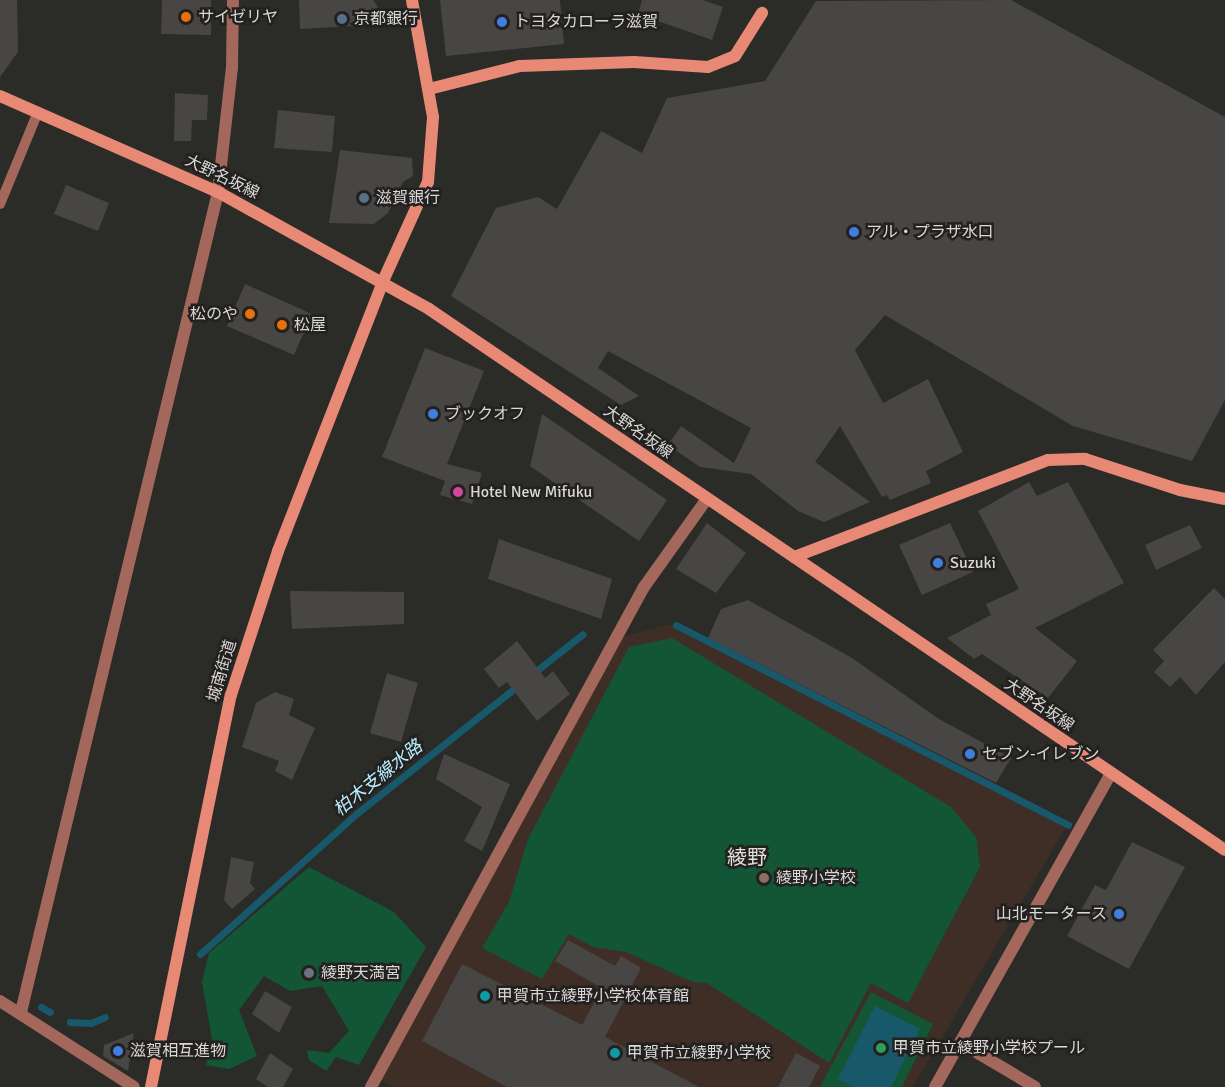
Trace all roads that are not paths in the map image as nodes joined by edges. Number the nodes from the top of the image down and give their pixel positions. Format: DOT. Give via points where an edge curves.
graph roads {
  1 [pos="233,0"];
  2 [pos="412,0"];
  3 [pos="762,13"];
  4 [pos="429,89"];
  5 [pos="0,96"];
  6 [pos="38,112"];
  7 [pos="218,192"];
  8 [pos="0,204"];
  9 [pos="382,281"];
  10 [pos="1225,499"];
  11 [pos="706,500"];
  12 [pos="794,557"];
  13 [pos="1112,774"];
  14 [pos="1225,850"];
  15 [pos="0,1000"];
  16 [pos="21,1012"];
  17 [pos="961,1043"];
  18 [pos="134,1087"];
  19 [pos="151,1087"];
  20 [pos="371,1087"];
  21 [pos="935,1087"];
  22 [pos="1035,1087"];
  1 -- 7 [label="street" via="232,68"];
  2 -- 4 [label="street, 城南街道"];
  3 -- 4 [label="street" via="735,56 708,67 634,62 520,66"];
  4 -- 9 [label="street, 城南街道" via="434,148 428,182"];
  5 -- 6 [label="street, 大野名坂線"];
  6 -- 7 [label="street, 大野名坂線"];
  6 -- 8 [label="lane"];
  7 -- 9 [label="street, 大野名坂線"];
  7 -- 16 [label="street"];
  9 -- 11 [label="street, 大野名坂線" via="548,388"];
  9 -- 19 [label="street, 城南街道" via="278,551 231,695"];
  10 -- 12 [label="street" via="1180,490 1085,459 1048,460"];
  11 -- 12 [label="street, 大野名坂線"];
  11 -- 20 [label="street" via="644,587"];
  12 -- 13 [label="street, 大野名坂線"];
  13 -- 14 [label="street, 大野名坂線"];
  13 -- 17 [label="street"];
  15 -- 16 [label="street"];
  16 -- 18 [label="street"];
  17 -- 21 [label="street"];
  17 -- 22 [label="street"];
}
